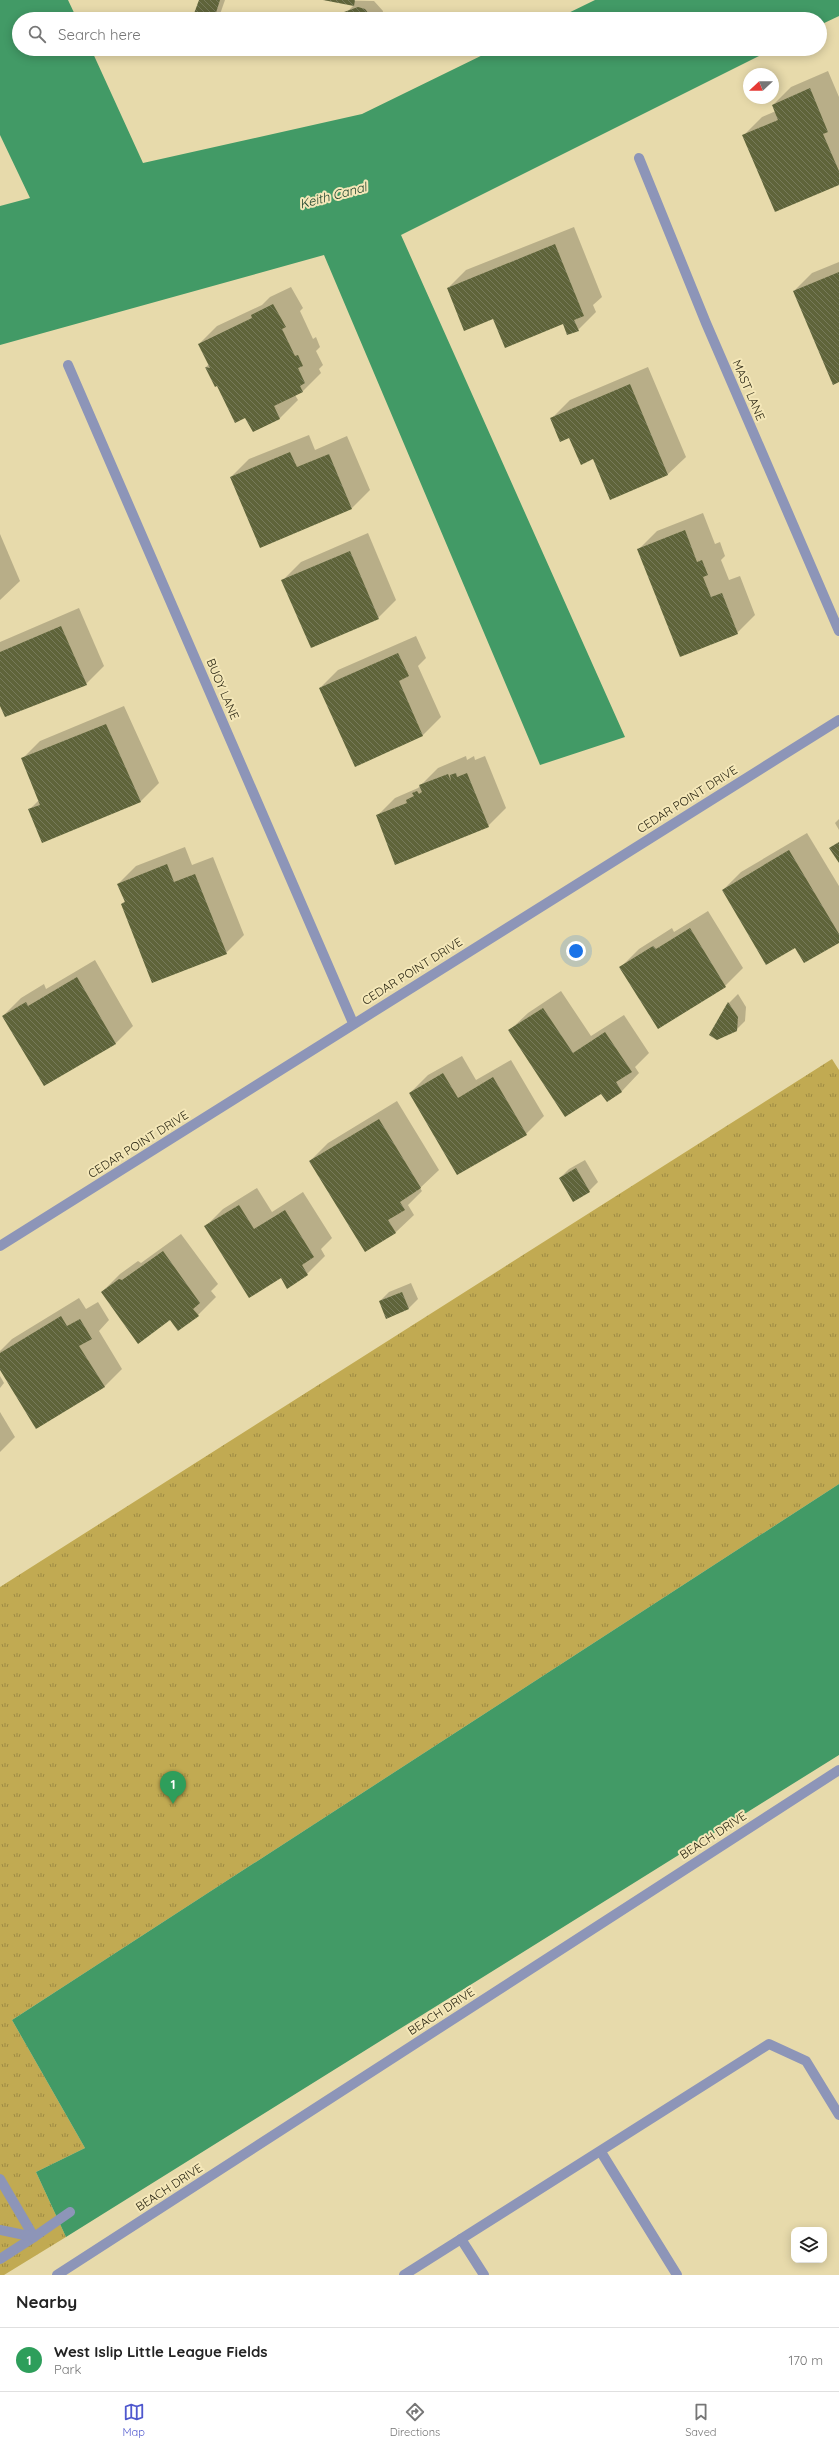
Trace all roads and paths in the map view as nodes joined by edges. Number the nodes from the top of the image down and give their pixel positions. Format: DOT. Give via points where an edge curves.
graph roads {
  1 [pos="639,158"];
  2 [pos="68,365"];
  3 [pos="839,631"];
  4 [pos="839,720"];
  5 [pos="353,1023"];
  6 [pos="0,1246"];
  7 [pos="839,1770"];
  8 [pos="839,2115"];
  9 [pos="601,2152"];
  10 [pos="0,2179"];
  11 [pos="70,2212"];
  12 [pos="0,2230"];
  13 [pos="34,2237"];
  14 [pos="461,2239"];
  15 [pos="0,2259"];
  16 [pos="57,2275"];
  17 [pos="404,2275"];
  18 [pos="484,2275"];
  19 [pos="677,2275"];
  1 -- 3 [label="street, MAST LANE" via="706,323"];
  2 -- 5 [label="street, BUOY LANE"];
  4 -- 5 [label="street, CEDAR POINT DRIVE"];
  5 -- 6 [label="street, CEDAR POINT DRIVE"];
  7 -- 16 [label="street, BEACH DRIVE"];
  8 -- 9 [label="street" via="806,2061 769,2044"];
  9 -- 14 [label="street"];
  9 -- 19 [label="street"];
  10 -- 13 [label="street"];
  11 -- 13 [label="street"];
  12 -- 13 [label="street"];
  13 -- 15 [label="street"];
  14 -- 17 [label="street"];
  14 -- 18 [label="street"];
}
